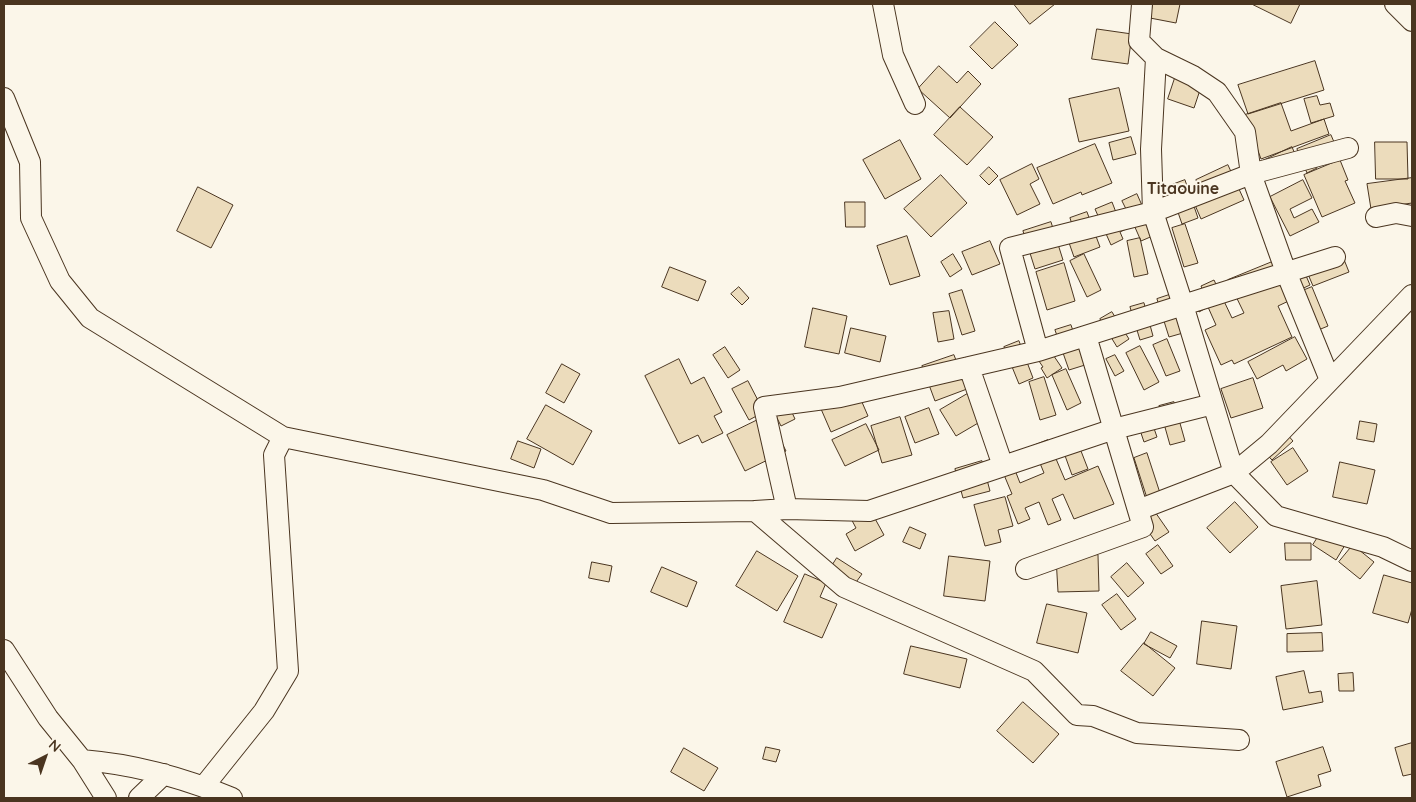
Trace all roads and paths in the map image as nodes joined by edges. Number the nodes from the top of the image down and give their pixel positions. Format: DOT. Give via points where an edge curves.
graph roads {
  1 [pos="884,4"];
  2 [pos="1142,4"];
  3 [pos="1395,4"];
  4 [pos="1412,21"];
  5 [pos="1156,58"];
  6 [pos="4,98"];
  7 [pos="915,104"];
  8 [pos="1348,148"];
  9 [pos="1251,174"];
  10 [pos="1153,212"];
  11 [pos="1412,216"];
  12 [pos="1376,217"];
  13 [pos="1335,257"];
  14 [pos="1286,272"];
  15 [pos="1410,300"];
  16 [pos="1183,305"];
  17 [pos="1086,336"];
  18 [pos="1038,351"];
  19 [pos="969,367"];
  20 [pos="1330,380"];
  21 [pos="1213,404"];
  22 [pos="1114,429"];
  23 [pos="283,437"];
  24 [pos="1003,466"];
  25 [pos="1234,473"];
  26 [pos="787,509"];
  27 [pos="1138,510"];
  28 [pos="755,511"];
  29 [pos="1412,561"];
  30 [pos="1026,569"];
  31 [pos="4,650"];
  32 [pos="1239,740"];
  33 [pos="82,760"];
  34 [pos="164,774"];
  35 [pos="204,786"];
  36 [pos="106,798"];
  37 [pos="139,798"];
  38 [pos="232,798"];
  1 -- 7 [label="street" via="893,55"];
  2 -- 5 [label="street" via="1139,42"];
  3 -- 4 [label="street"];
  5 -- 9 [label="street" via="1217,92 1245,132"];
  5 -- 10 [label="street" via="1151,148"];
  6 -- 23 [label="street" via="30,162 31,218 60,281 90,318"];
  8 -- 9 [label="street"];
  9 -- 10 [label="street"];
  9 -- 14 [label="street"];
  10 -- 16 [label="street"];
  10 -- 18 [label="street" via="1010,248"];
  11 -- 12 [label="street" via="1396,213"];
  13 -- 14 [label="street"];
  14 -- 16 [label="street"];
  14 -- 20 [label="street"];
  15 -- 20 [label="street"];
  16 -- 17 [label="street"];
  16 -- 21 [label="street"];
  17 -- 18 [label="street"];
  17 -- 22 [label="street"];
  18 -- 19 [label="street"];
  19 -- 24 [label="street"];
  19 -- 26 [label="street" via="840,397 764,407"];
  20 -- 25 [label="street" via="1269,444"];
  21 -- 22 [label="street"];
  21 -- 25 [label="street"];
  22 -- 24 [label="street"];
  22 -- 27 [label="street"];
  23 -- 28 [label="street" via="543,490 611,513"];
  23 -- 35 [label="street" via="274,455 288,671 264,711"];
  24 -- 26 [label="street" via="869,511"];
  25 -- 27 [label="street"];
  25 -- 29 [label="street" via="1276,516 1383,547"];
  26 -- 28 [label="street"];
  27 -- 30 [label="street" via="1143,527"];
  28 -- 32 [label="street" via="844,587 1034,671 1076,715 1092,716 1137,733"];
  31 -- 33 [label="street" via="48,718"];
  33 -- 34 [label="street" via="111,762"];
  33 -- 36 [label="street"];
  34 -- 35 [label="street"];
  34 -- 37 [label="street"];
  35 -- 38 [label="street"];
}
